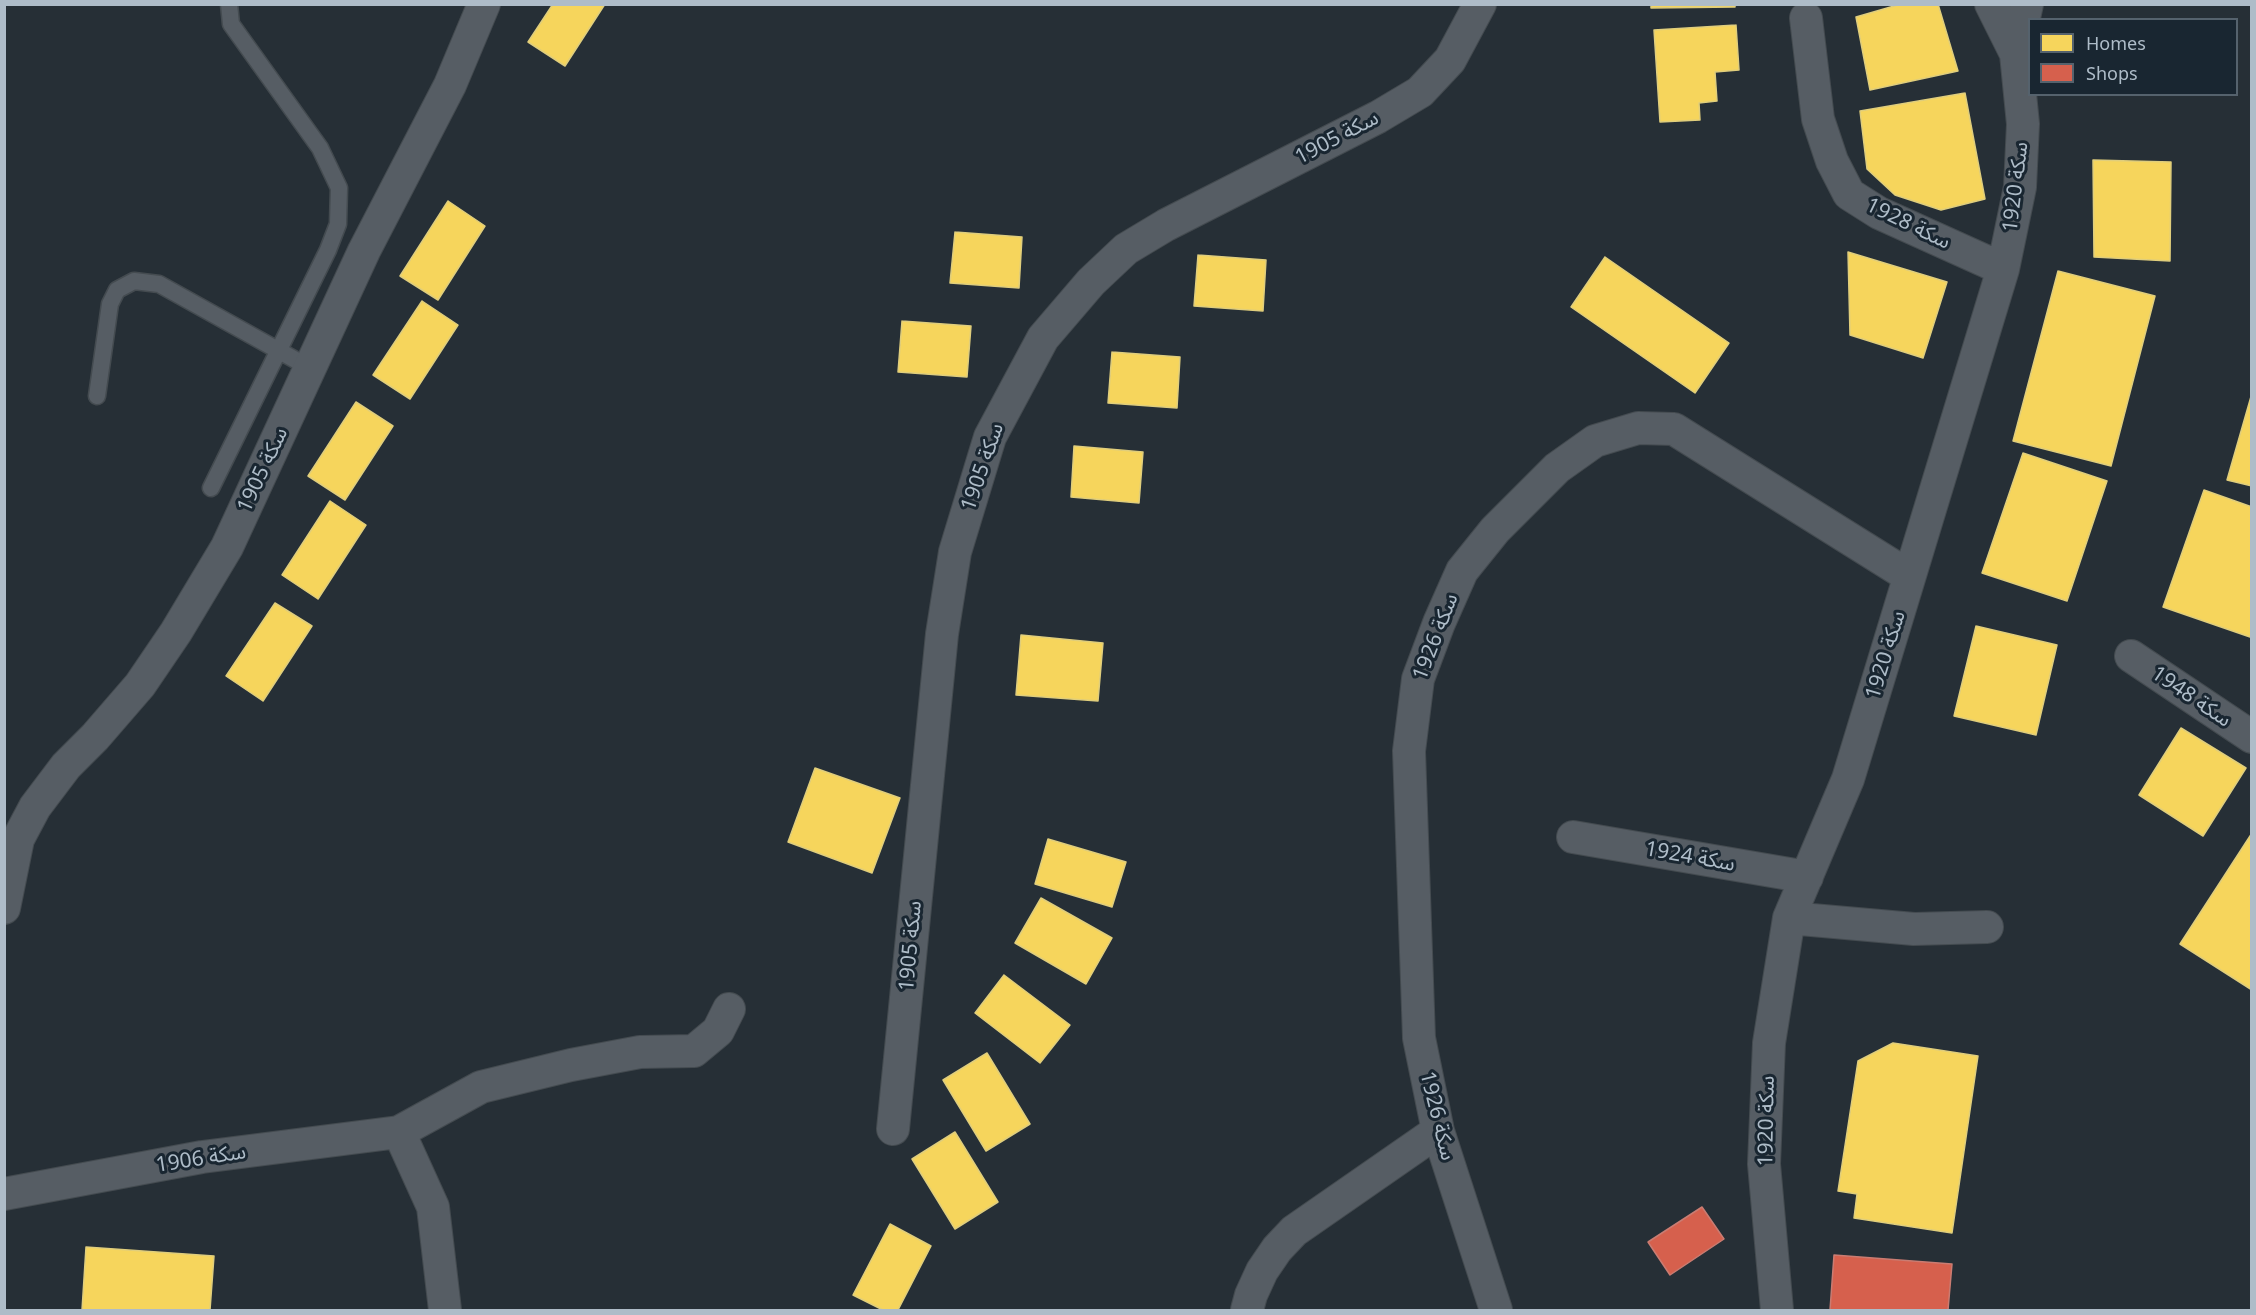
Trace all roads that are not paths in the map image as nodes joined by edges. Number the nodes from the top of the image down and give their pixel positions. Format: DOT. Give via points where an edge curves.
graph roads {
  1 [pos="229,4"];
  2 [pos="484,4"];
  3 [pos="1480,4"];
  4 [pos="1991,4"];
  5 [pos="2027,4"];
  6 [pos="1806,18"];
  7 [pos="2016,54"];
  8 [pos="2003,269"];
  9 [pos="279,350"];
  10 [pos="310,368"];
  11 [pos="97,396"];
  12 [pos="211,488"];
  13 [pos="1910,576"];
  14 [pos="2130,656"];
  15 [pos="2252,737"];
  16 [pos="1573,837"];
  17 [pos="1807,877"];
  18 [pos="4,908"];
  19 [pos="1789,918"];
  20 [pos="1987,927"];
  21 [pos="729,1009"];
  22 [pos="893,1129"];
  23 [pos="1438,1131"];
  24 [pos="399,1132"];
  25 [pos="4,1194"];
  26 [pos="446,1311"];
  27 [pos="1247,1311"];
  28 [pos="1496,1311"];
  29 [pos="1777,1311"];
  1 -- 9 [label="lane" via="231,24 320,148 339,188 338,224"];
  2 -- 10 [label="street, سكة 1905" via="450,85 364,251"];
  3 -- 22 [label="street, سكة 1905" via="1450,60 1420,92 1126,249 1091,282 1043,339 990,437 955,552 942,634"];
  4 -- 7 [label="street, سكة 1920"];
  5 -- 7 [label="street"];
  6 -- 8 [label="street, سكة 1928" via="1818,119 1832,161 1849,194 1879,213"];
  7 -- 8 [label="street, سكة 1920" via="2023,124 2020,187"];
  8 -- 13 [label="street, سكة 1920"];
  9 -- 10 [label="lane"];
  9 -- 11 [label="lane" via="159,284 134,281 117,290 110,304"];
  9 -- 12 [label="lane"];
  10 -- 18 [label="street, سكة 1905" via="227,547 176,632 140,685 66,766 35,807 18,839"];
  13 -- 17 [label="street, سكة 1920" via="1848,779"];
  13 -- 23 [label="street, سكة 1926" via="1674,429 1638,428 1595,441 1557,468 1494,530 1462,571 1438,623 1418,679 1409,751 1419,1038"];
  14 -- 15 [label="street, سكة 1948"];
  16 -- 17 [label="street, سكة 1924"];
  17 -- 19 [label="street, سكة 1920"];
  19 -- 20 [label="street" via="1914,929"];
  19 -- 29 [label="street, سكة 1920" via="1769,1042 1764,1164"];
  21 -- 24 [label="street, سكة 1906" via="718,1031 694,1051 640,1052 481,1087"];
  23 -- 27 [label="street" via="1294,1231 1262,1271"];
  23 -- 28 [label="street, سكة 1926"];
  24 -- 25 [label="street, سكة 1906" via="202,1157"];
  24 -- 26 [label="street" via="433,1207"];
}
